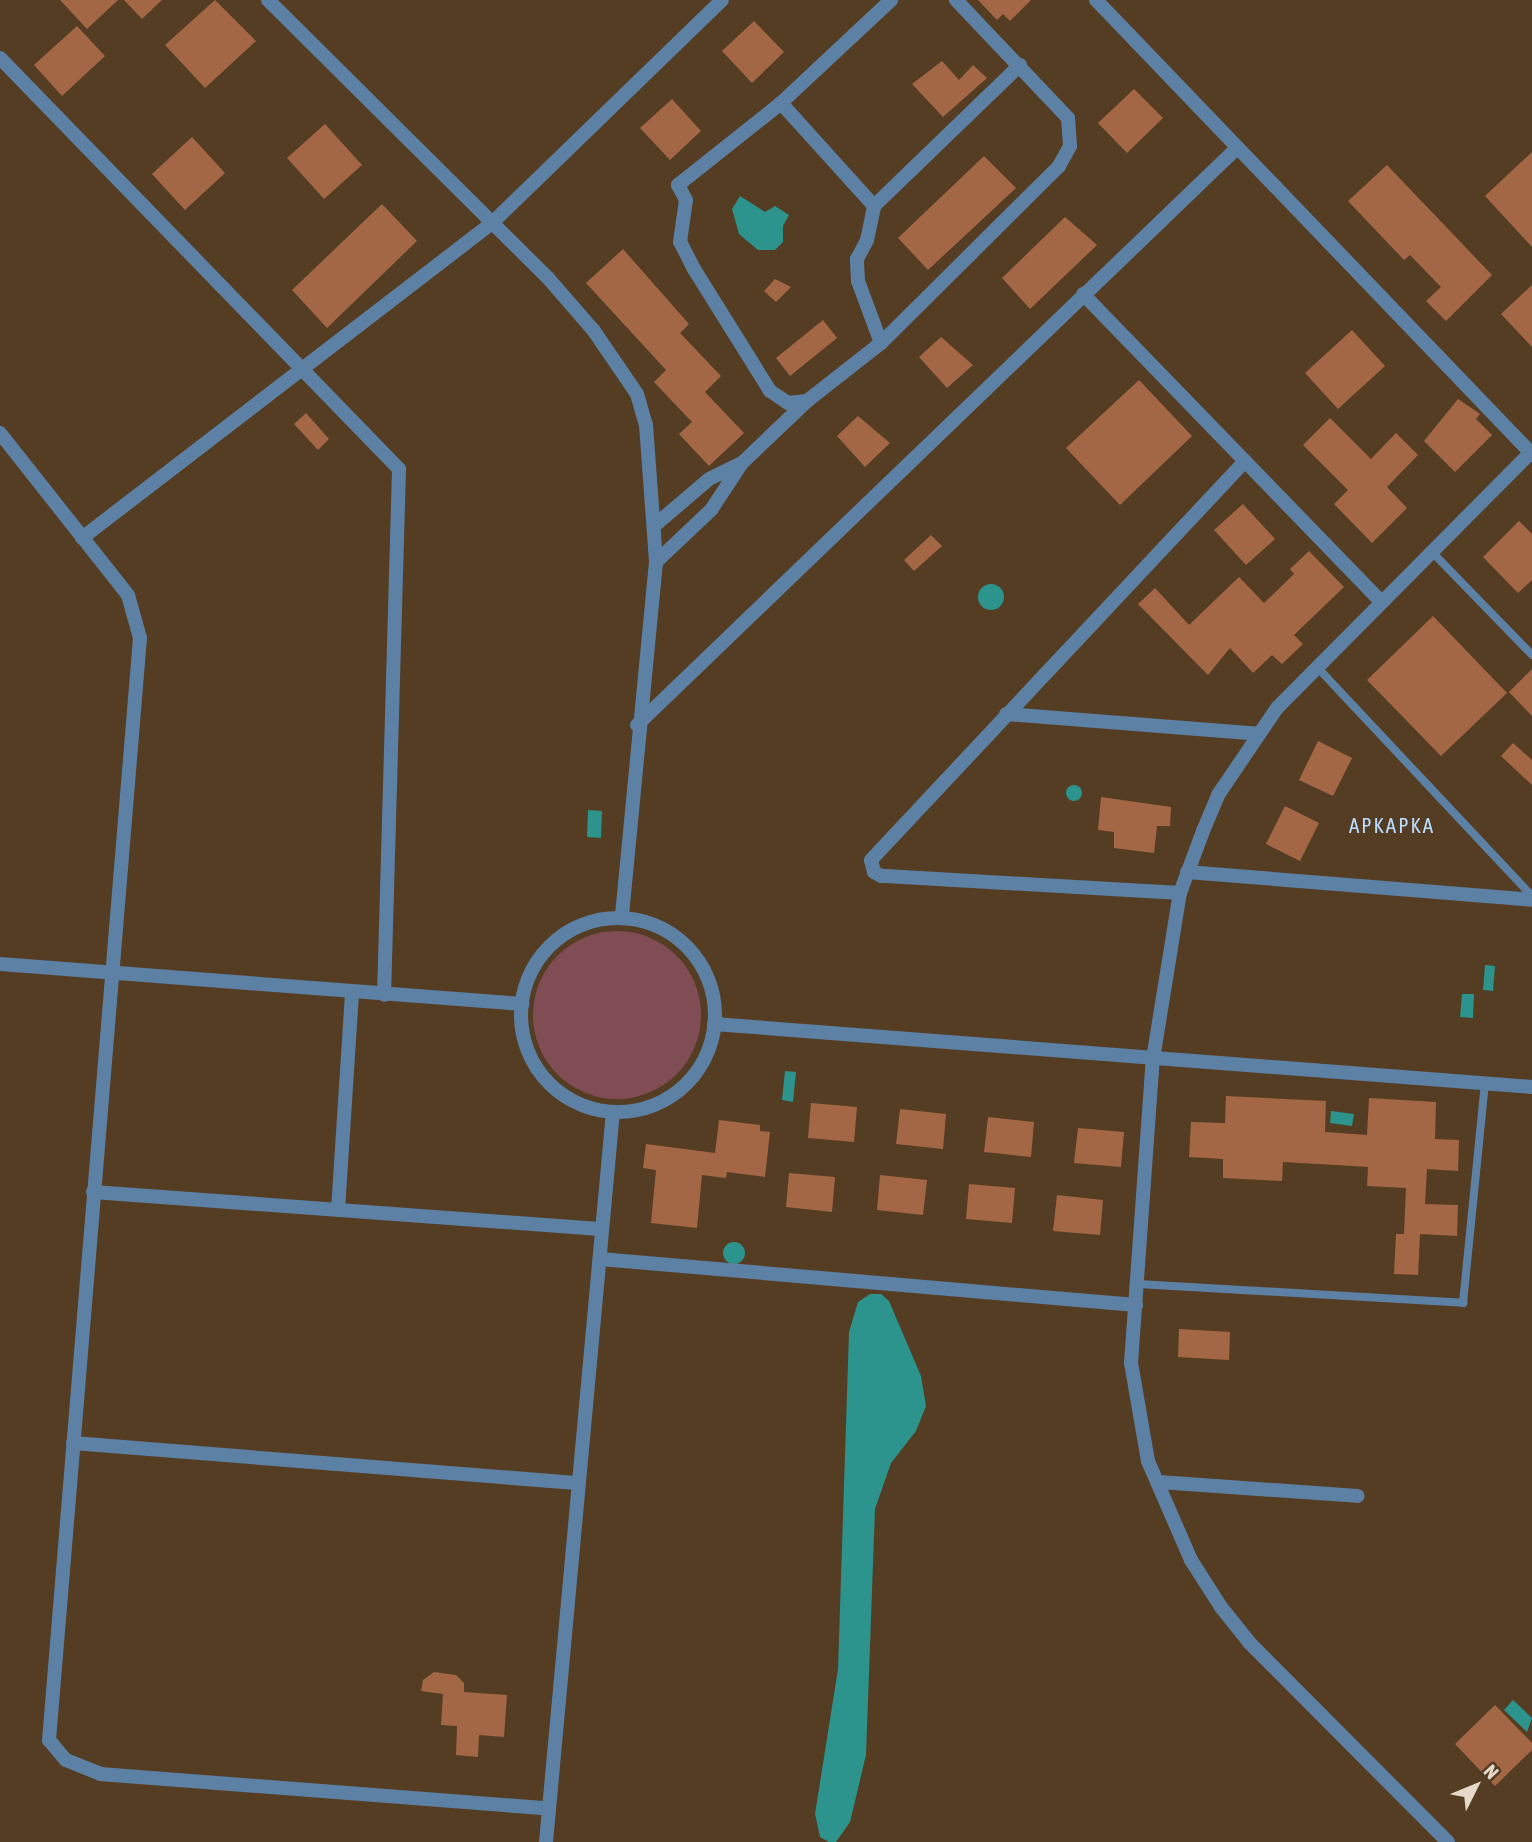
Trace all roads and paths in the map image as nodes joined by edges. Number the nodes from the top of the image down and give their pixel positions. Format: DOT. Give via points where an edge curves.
graph roads {
  1 [pos="268,0"];
  2 [pos="723,0"];
  3 [pos="891,0"];
  4 [pos="956,0"];
  5 [pos="1096,0"];
  6 [pos="0,58"];
  7 [pos="1020,65"];
  8 [pos="781,103"];
  9 [pos="1237,148"];
  10 [pos="874,206"];
  11 [pos="492,223"];
  12 [pos="1083,294"];
  13 [pos="881,343"];
  14 [pos="304,366"];
  15 [pos="807,401"];
  16 [pos="0,433"];
  17 [pos="1532,452"];
  18 [pos="1245,461"];
  19 [pos="742,463"];
  20 [pos="654,526"];
  21 [pos="82,538"];
  22 [pos="1431,551"];
  23 [pos="656,562"];
  24 [pos="1381,602"];
  25 [pos="1532,655"];
  26 [pos="1316,666"];
  27 [pos="1006,714"];
  28 [pos="637,725"];
  29 [pos="1258,734"];
  30 [pos="1187,872"];
  31 [pos="1180,894"];
  32 [pos="1532,898"];
  33 [pos="622,918"];
  34 [pos="0,964"];
  35 [pos="111,972"];
  36 [pos="352,993"];
  37 [pos="384,995"];
  38 [pos="522,1004"];
  39 [pos="714,1024"];
  40 [pos="1153,1059"];
  41 [pos="1485,1083"];
  42 [pos="1532,1087"];
  43 [pos="613,1112"];
  44 [pos="93,1192"];
  45 [pos="338,1210"];
  46 [pos="600,1229"];
  47 [pos="600,1259"];
  48 [pos="1138,1284"];
  49 [pos="1136,1305"];
  50 [pos="73,1443"];
  51 [pos="1159,1482"];
  52 [pos="576,1483"];
  53 [pos="1358,1496"];
  54 [pos="546,1808"];
  55 [pos="546,1842"];
  56 [pos="1448,1842"];
  1 -- 11 [label="street"];
  2 -- 11 [label="street"];
  3 -- 8 [label="street"];
  4 -- 7 [label="street"];
  5 -- 9 [label="street"];
  6 -- 14 [label="street"];
  7 -- 10 [label="street"];
  7 -- 13 [label="street" via="1068,118 1070,146 1059,166"];
  8 -- 10 [label="street"];
  8 -- 15 [label="street" via="678,185 686,200 680,242 769,391 788,403"];
  9 -- 12 [label="street"];
  9 -- 17 [label="street"];
  10 -- 13 [label="street" via="867,240 857,259 858,281"];
  11 -- 14 [label="street"];
  11 -- 20 [label="street" via="568,300 638,394 646,425"];
  12 -- 18 [label="street"];
  12 -- 28 [label="street"];
  13 -- 15 [label="street"];
  14 -- 21 [label="street"];
  14 -- 37 [label="street" via="394,461 401,477"];
  15 -- 19 [label="street"];
  16 -- 21 [label="street"];
  17 -- 22 [label="street"];
  18 -- 24 [label="street"];
  18 -- 27 [label="street"];
  19 -- 20 [label="street" via="709,479"];
  19 -- 23 [label="street" via="711,510"];
  20 -- 23 [label="street"];
  21 -- 35 [label="street" via="128,595 140,638"];
  22 -- 24 [label="street"];
  22 -- 25 [label="lane"];
  23 -- 28 [label="street"];
  24 -- 26 [label="street"];
  26 -- 29 [label="street"];
  26 -- 32 [label="lane"];
  27 -- 29 [label="street"];
  27 -- 31 [label="street" via="874,852 874,872 910,879"];
  28 -- 33 [label="street"];
  29 -- 30 [label="street" via="1218,795"];
  30 -- 31 [label="street"];
  30 -- 32 [label="street"];
  31 -- 40 [label="street"];
  33 -- 38 [label="street" via="588,922 558,938 536,962"];
  33 -- 39 [label="street" via="662,929 694,956 710,986"];
  34 -- 35 [label="street"];
  35 -- 36 [label="street"];
  35 -- 44 [label="street"];
  36 -- 37 [label="street"];
  36 -- 45 [label="street"];
  37 -- 38 [label="street"];
  38 -- 43 [label="street" via="525,1044 541,1073 566,1096"];
  39 -- 40 [label="street"];
  39 -- 43 [label="street" via="700,1067 677,1092 647,1107"];
  40 -- 41 [label="street"];
  40 -- 48 [label="street"];
  41 -- 42 [label="street"];
  41 -- 48 [label="lane" via="1463,1303"];
  43 -- 46 [label="street"];
  44 -- 45 [label="street"];
  44 -- 50 [label="street"];
  45 -- 46 [label="street"];
  46 -- 47 [label="street"];
  47 -- 49 [label="street"];
  47 -- 52 [label="street"];
  48 -- 49 [label="street"];
  49 -- 51 [label="street" via="1131,1363 1138,1417 1148,1461"];
  50 -- 52 [label="street"];
  50 -- 54 [label="street" via="49,1740 66,1760 100,1774 185,1783"];
  51 -- 53 [label="street"];
  51 -- 56 [label="street" via="1191,1560 1249,1642"];
  52 -- 54 [label="street"];
  54 -- 55 [label="street"];
}
